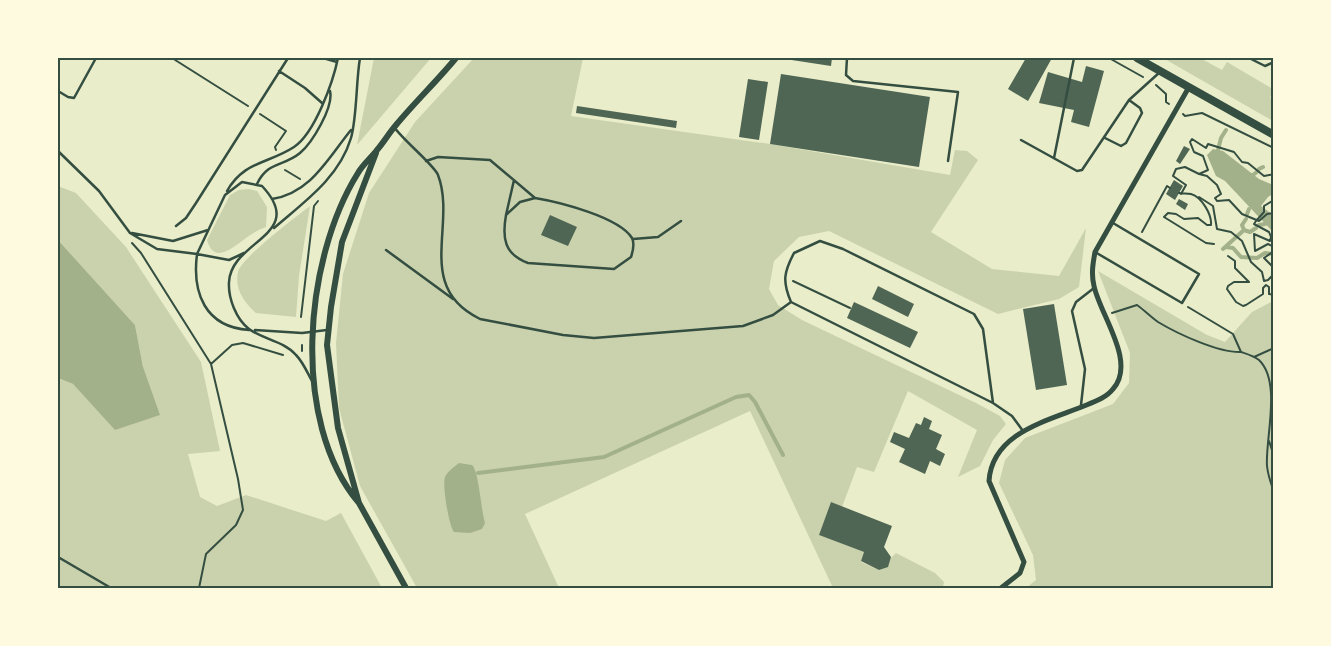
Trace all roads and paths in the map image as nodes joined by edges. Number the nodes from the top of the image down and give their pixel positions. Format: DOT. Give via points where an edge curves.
graph roads {
  1 [pos="96,58"];
  2 [pos="288,58"];
  3 [pos="323,58"];
  4 [pos="338,58"];
  5 [pos="360,58"];
  6 [pos="456,58"];
  7 [pos="848,58"];
  8 [pos="1074,58"];
  9 [pos="1137,58"];
  10 [pos="1249,58"];
  11 [pos="337,62"];
  12 [pos="1274,62"];
  13 [pos="279,71"];
  14 [pos="1161,71"];
  15 [pos="1189,87"];
  16 [pos="329,90"];
  17 [pos="58,91"];
  18 [pos="1129,100"];
  19 [pos="322,103"];
  20 [pos="394,127"];
  21 [pos="352,129"];
  22 [pos="1274,135"];
  23 [pos="1104,138"];
  24 [pos="1021,140"];
  25 [pos="377,150"];
  26 [pos="58,151"];
  27 [pos="1054,158"];
  28 [pos="948,161"];
  29 [pos="426,162"];
  30 [pos="1199,174"];
  31 [pos="1274,174"];
  32 [pos="514,180"];
  33 [pos="257,184"];
  34 [pos="1170,188"];
  35 [pos="225,195"];
  36 [pos="1196,196"];
  37 [pos="534,198"];
  38 [pos="272,199"];
  39 [pos="1274,200"];
  40 [pos="1265,213"];
  41 [pos="1274,213"];
  42 [pos="506,215"];
  43 [pos="1258,220"];
  44 [pos="681,221"];
  45 [pos="1111,222"];
  46 [pos="176,226"];
  47 [pos="209,229"];
  48 [pos="272,229"];
  49 [pos="130,233"];
  50 [pos="1138,238"];
  51 [pos="128,239"];
  52 [pos="633,239"];
  53 [pos="1214,244"];
  54 [pos="1274,246"];
  55 [pos="386,250"];
  56 [pos="1095,252"];
  57 [pos="1273,252"];
  58 [pos="244,253"];
  59 [pos="197,254"];
  60 [pos="1228,256"];
  61 [pos="1274,268"];
  62 [pos="1274,274"];
  63 [pos="792,281"];
  64 [pos="1094,288"];
  65 [pos="1274,295"];
  66 [pos="456,302"];
  67 [pos="791,302"];
  68 [pos="1182,303"];
  69 [pos="850,308"];
  70 [pos="1104,316"];
  71 [pos="250,330"];
  72 [pos="328,330"];
  73 [pos="313,332"];
  74 [pos="1274,348"];
  75 [pos="1241,352"];
  76 [pos="287,357"];
  77 [pos="1254,357"];
  78 [pos="210,364"];
  79 [pos="313,382"];
  80 [pos="993,403"];
  81 [pos="1081,407"];
  82 [pos="1022,431"];
  83 [pos="1269,439"];
  84 [pos="1274,456"];
  85 [pos="1274,492"];
  86 [pos="359,503"];
  87 [pos="58,557"];
  88 [pos="111,588"];
  89 [pos="200,588"];
  90 [pos="406,588"];
  91 [pos="1001,588"];
  1 -- 17 [label="lane" via="74,98"];
  2 -- 13 [label="lane"];
  3 -- 11 [label="lane"];
  4 -- 11 [label="lane"];
  5 -- 21 [label="lane"];
  6 -- 20 [label="street"];
  7 -- 28 [label="lane" via="846,75 853,81 958,92"];
  8 -- 27 [label="lane"];
  9 -- 14 [label="main road"];
  10 -- 12 [label="lane" via="1265,66"];
  11 -- 16 [label="lane"];
  13 -- 19 [label="lane"];
  13 -- 46 [label="lane" via="191,211"];
  14 -- 15 [label="main road"];
  14 -- 18 [label="lane"];
  15 -- 22 [label="main road"];
  15 -- 45 [label="street"];
  16 -- 19 [label="lane"];
  16 -- 33 [label="lane" via="326,114 305,148 269,167"];
  18 -- 23 [label="lane"];
  18 -- 23 [label="lane" via="1142,113 1126,143 1121,146"];
  19 -- 35 [label="lane" via="301,141 250,167 234,180"];
  20 -- 25 [label="street"];
  20 -- 29 [label="lane"];
  21 -- 38 [label="lane" via="306,185 293,194"];
  21 -- 48 [label="lane" via="336,170 314,194"];
  23 -- 27 [label="lane" via="1082,170 1077,171"];
  24 -- 27 [label="lane"];
  25 -- 72 [label="street" via="342,242"];
  25 -- 73 [label="street" via="358,173 327,243"];
  26 -- 49 [label="lane" via="99,192"];
  29 -- 32 [label="lane" via="438,157 490,160"];
  29 -- 66 [label="lane" via="437,172 442,189 443,274 447,289"];
  30 -- 31 [label="path" via="1208,170 1203,156 1194,152 1192,139 1206,148 1210,144 1230,150 1264,176"];
  30 -- 36 [label="path" via="1185,168 1176,169 1173,176 1186,185 1180,194"];
  30 -- 43 [label="path" via="1207,176 1218,187 1221,194 1215,198 1217,201 1229,200 1242,214"];
  32 -- 37 [label="lane"];
  32 -- 42 [label="lane"];
  33 -- 35 [label="lane" via="242,182"];
  33 -- 38 [label="lane"];
  34 -- 50 [label="path" via="1167,186"];
  35 -- 47 [label="lane"];
  36 -- 53 [label="path" via="1211,217 1210,226 1198,218 1184,219 1168,213 1164,217 1206,243"];
  36 -- 62 [label="path" via="1213,206 1218,230 1232,232 1242,241 1264,280"];
  37 -- 42 [label="lane" via="520,202"];
  37 -- 52 [label="lane" via="605,218 624,228"];
  38 -- 48 [label="lane" via="277,214"];
  39 -- 40 [label="path" via="1264,206"];
  40 -- 41 [label="path"];
  40 -- 43 [label="path"];
  42 -- 52 [label="lane" via="505,244 521,261 528,263 614,269 632,257"];
  43 -- 54 [label="path" via="1254,224 1271,236 1270,241 1254,234 1255,251 1268,244"];
  44 -- 52 [label="lane" via="658,237"];
  45 -- 50 [label="lane"];
  45 -- 56 [label="street"];
  47 -- 49 [label="lane" via="174,241"];
  47 -- 59 [label="lane"];
  48 -- 58 [label="lane"];
  49 -- 59 [label="lane" via="157,249"];
  50 -- 68 [label="lane" via="1199,274"];
  51 -- 78 [label="path" via="141,253"];
  55 -- 66 [label="lane"];
  56 -- 64 [label="street" via="1092,264"];
  56 -- 68 [label="lane"];
  57 -- 61 [label="path" via="1264,258"];
  58 -- 59 [label="lane" via="229,260"];
  58 -- 71 [label="lane" via="231,270 229,282 236,313"];
  59 -- 71 [label="lane" via="195,281 198,294 208,310 236,329"];
  60 -- 65 [label="path" via="1235,261 1236,270 1249,282 1234,282 1228,286 1227,290 1236,302 1246,305 1263,294 1266,285 1269,294"];
  63 -- 69 [label="path"];
  64 -- 70 [label="street"];
  64 -- 81 [label="lane" via="1076,302 1072,311 1085,370"];
  66 -- 67 [label="lane" via="467,313 480,319 594,338 743,326 773,316"];
  67 -- 80 [label="lane"];
  67 -- 80 [label="lane" via="784,287 789,263 794,253 820,241 843,249 948,301 974,314 983,329"];
  68 -- 75 [label="path" via="1233,334"];
  70 -- 75 [label="path" via="1137,305 1159,322 1218,350"];
  70 -- 81 [label="street" via="1122,361 1120,376 1108,394"];
  71 -- 73 [label="lane"];
  71 -- 79 [label="lane" via="296,355"];
  72 -- 73 [label="lane"];
  72 -- 86 [label="street" via="338,428"];
  73 -- 79 [label="street"];
  74 -- 77 [label="path"];
  75 -- 77 [label="path"];
  76 -- 78 [label="path" via="271,349 244,343 232,345"];
  77 -- 83 [label="path" via="1268,380 1272,417"];
  78 -- 89 [label="path" via="243,510 236,525 206,554"];
  79 -- 86 [label="street" via="320,426 329,454"];
  80 -- 82 [label="lane" via="1012,416"];
  81 -- 82 [label="street"];
  82 -- 91 [label="street" via="1001,451 989,474 989,481 1024,562 1020,573"];
  83 -- 84 [label="path"];
  83 -- 85 [label="path" via="1267,466"];
  86 -- 90 [label="street"];
  87 -- 88 [label="lane"];
}
